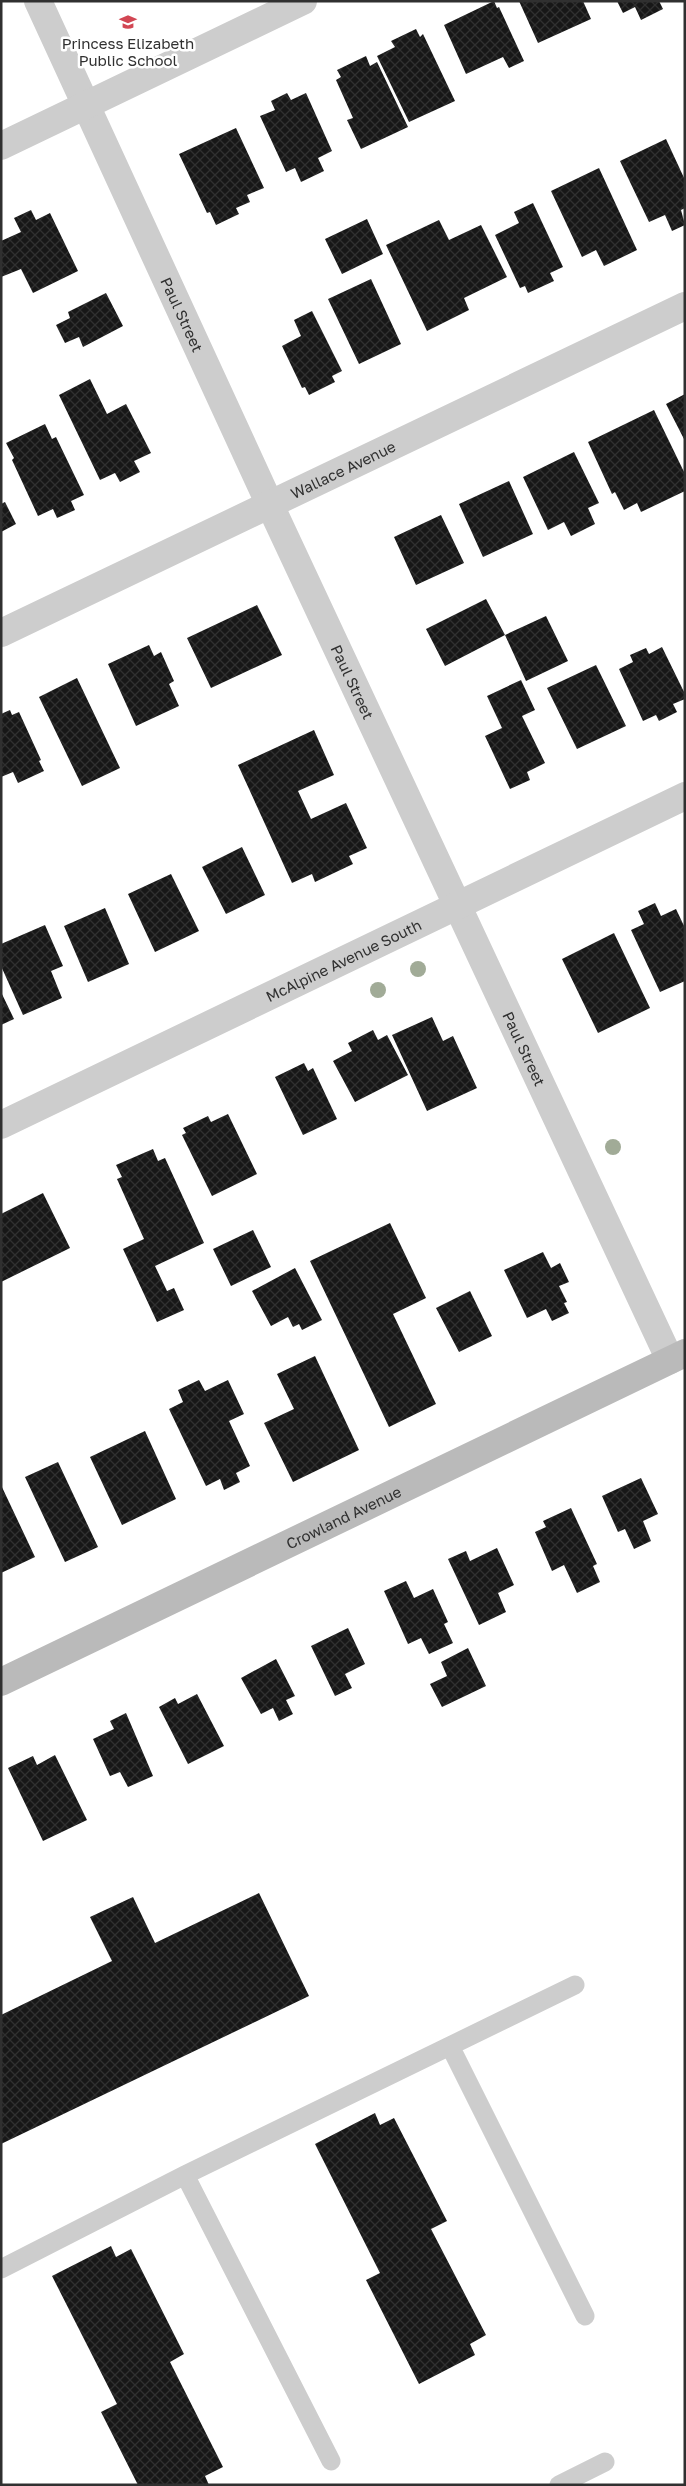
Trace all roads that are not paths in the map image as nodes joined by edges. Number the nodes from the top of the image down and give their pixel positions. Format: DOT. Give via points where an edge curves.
graph roads {
  1 [pos="38,1"];
  2 [pos="303,1"];
  3 [pos="87,105"];
  4 [pos="1,146"];
  5 [pos="685,306"];
  6 [pos="270,505"];
  7 [pos="1,633"];
  8 [pos="685,796"];
  9 [pos="457,904"];
  10 [pos="1,1125"];
  11 [pos="677,1357"];
  12 [pos="1,1682"];
  13 [pos="575,1986"];
  14 [pos="450,2046"];
  15 [pos="185,2175"];
  16 [pos="1,2268"];
  17 [pos="585,2316"];
  18 [pos="331,2461"];
  19 [pos="606,2462"];
  20 [pos="559,2485"];
  1 -- 3 [label="street, Paul Street"];
  2 -- 3 [label="street"];
  3 -- 4 [label="street"];
  3 -- 6 [label="street, Paul Street"];
  5 -- 6 [label="street, Wallace Avenue"];
  6 -- 7 [label="street, Wallace Avenue"];
  6 -- 9 [label="street, Paul Street"];
  8 -- 9 [label="street, McAlpine Avenue South"];
  9 -- 10 [label="street, McAlpine Avenue South"];
  9 -- 11 [label="street, Paul Street"];
  11 -- 12 [label="main road, Crowland Avenue"];
  13 -- 14 [label="lane"];
  14 -- 15 [label="lane"];
  14 -- 17 [label="lane"];
  15 -- 16 [label="lane"];
  15 -- 18 [label="lane"];
  19 -- 20 [label="lane"];
}
